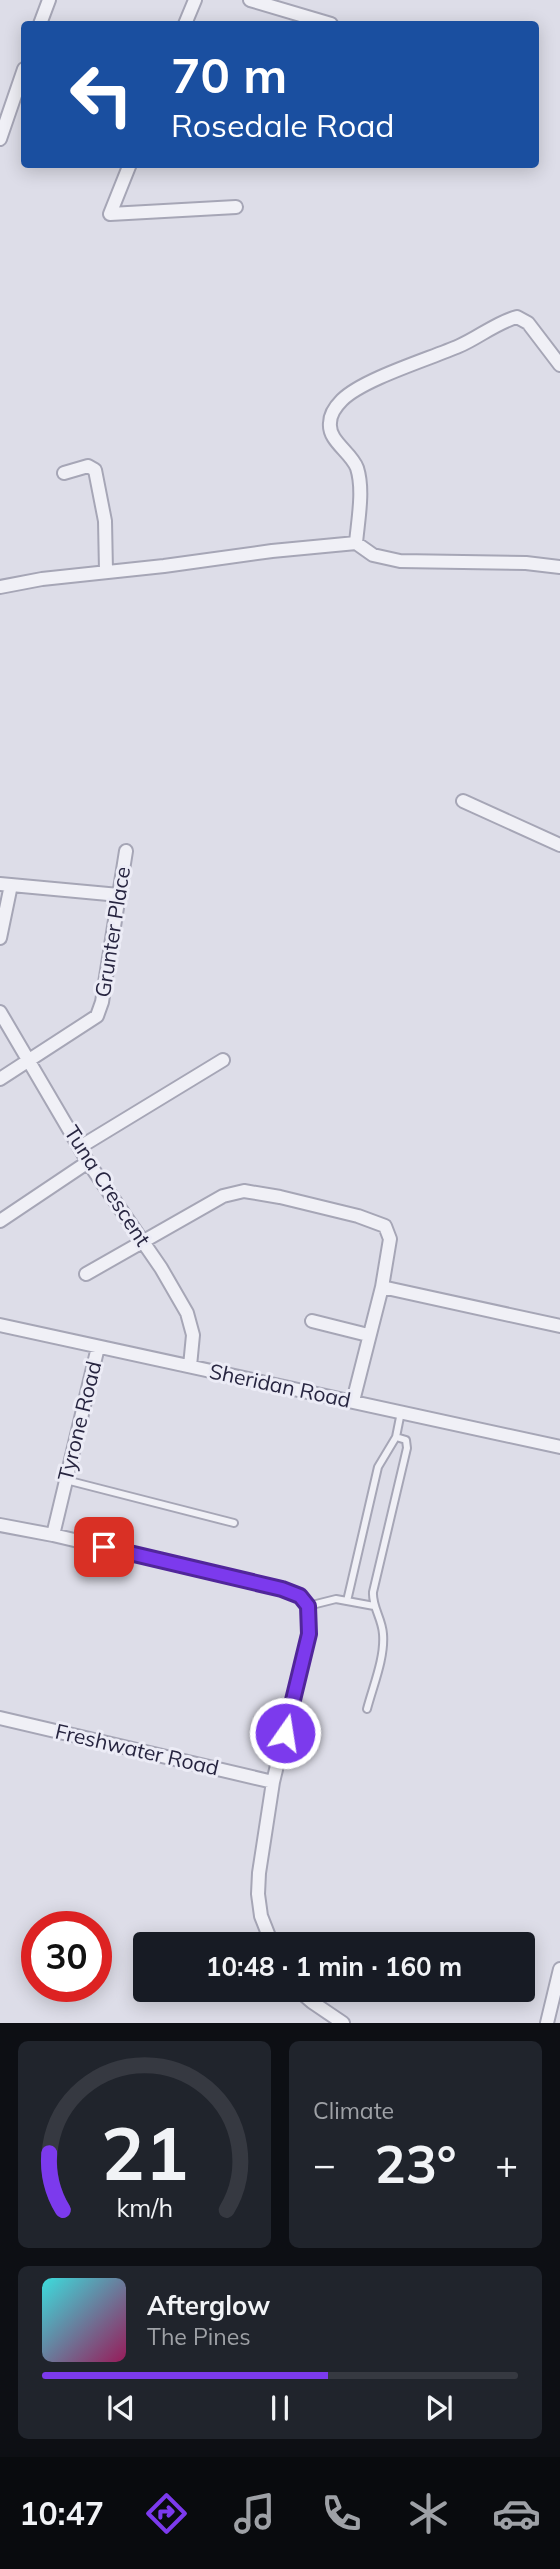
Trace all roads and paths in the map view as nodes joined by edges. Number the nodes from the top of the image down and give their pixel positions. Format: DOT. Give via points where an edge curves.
graph roads {
  1 [pos="49,0"];
  2 [pos="195,0"];
  3 [pos="250,0"];
  4 [pos="41,21"];
  5 [pos="186,21"];
  6 [pos="321,21"];
  7 [pos="21,78"];
  8 [pos="0,138"];
  9 [pos="128,168"];
  10 [pos="236,206"];
  11 [pos="560,365"];
  12 [pos="64,473"];
  13 [pos="356,543"];
  14 [pos="560,568"];
  15 [pos="106,571"];
  16 [pos="0,587"];
  17 [pos="463,802"];
  18 [pos="560,845"];
  19 [pos="126,851"];
  20 [pos="6,884"];
  21 [pos="119,895"];
  22 [pos="0,938"];
  23 [pos="0,1012"];
  24 [pos="223,1060"];
  25 [pos="30,1061"];
  26 [pos="0,1079"];
  27 [pos="80,1147"];
  28 [pos="88,1162"];
  29 [pos="0,1221"];
  30 [pos="143,1243"];
  31 [pos="86,1274"];
  32 [pos="382,1287"];
  33 [pos="312,1321"];
  34 [pos="0,1325"];
  35 [pos="560,1326"];
  36 [pos="368,1335"];
  37 [pos="98,1348"];
  38 [pos="190,1366"];
  39 [pos="353,1401"];
  40 [pos="401,1411"];
  41 [pos="396,1437"];
  42 [pos="560,1447"];
  43 [pos="66,1480"];
  44 [pos="234,1522"];
  45 [pos="0,1525"];
  46 [pos="53,1535"];
  47 [pos="347,1601"];
  48 [pos="308,1606"];
  49 [pos="374,1606"];
  50 [pos="367,1709"];
  51 [pos="0,1718"];
  52 [pos="273,1782"];
  53 [pos="267,1932"];
  54 [pos="560,1969"];
  55 [pos="312,2002"];
  56 [pos="343,2023"];
  57 [pos="547,2023"];
  1 -- 4 [label="street"];
  2 -- 5 [label="street"];
  3 -- 6 [label="street"];
  7 -- 8 [label="street"];
  9 -- 10 [label="street" via="110,214"];
  11 -- 13 [label="street" via="528,323 517,317 342,400 329,427 358,470"];
  12 -- 15 [label="street" via="88,466 95,470"];
  13 -- 14 [label="street" via="373,555 400,561 488,561"];
  13 -- 15 [label="street"];
  15 -- 16 [label="street"];
  17 -- 18 [label="street"];
  19 -- 21 [label="street, Grunter Place"];
  20 -- 21 [label="street"];
  20 -- 22 [label="street"];
  21 -- 25 [label="street, Grunter Place" via="97,1016"];
  23 -- 25 [label="street, Tuna Crescent"];
  24 -- 27 [label="street"];
  25 -- 26 [label="street, Grunter Place"];
  25 -- 27 [label="street, Tuna Crescent"];
  27 -- 28 [label="street, Tuna Crescent"];
  28 -- 29 [label="street"];
  28 -- 30 [label="street, Tuna Crescent"];
  30 -- 31 [label="street"];
  30 -- 32 [label="street" via="233,1192 280,1197 385,1226 390,1239"];
  30 -- 38 [label="street, Tuna Crescent" via="187,1313 193,1335"];
  32 -- 35 [label="street"];
  32 -- 36 [label="street"];
  33 -- 36 [label="street"];
  34 -- 37 [label="street, Sheridan Road"];
  36 -- 39 [label="street"];
  37 -- 38 [label="street, Sheridan Road"];
  37 -- 43 [label="street, Tyrone Road"];
  38 -- 39 [label="street, Sheridan Road"];
  39 -- 40 [label="street, Sheridan Road"];
  40 -- 41 [label="lane"];
  40 -- 42 [label="street, Sheridan Road"];
  41 -- 47 [label="lane" via="378,1467"];
  41 -- 49 [label="lane" via="406,1440 407,1448 373,1592"];
  43 -- 44 [label="lane"];
  43 -- 46 [label="street, Tyrone Road"];
  45 -- 46 [label="street"];
  46 -- 48 [label="street" via="282,1589 300,1596"];
  47 -- 48 [label="lane" via="327,1600"];
  47 -- 49 [label="lane"];
  48 -- 52 [label="street" via="309,1634"];
  49 -- 50 [label="lane" via="383,1642"];
  51 -- 52 [label="street, Freshwater Road"];
  52 -- 53 [label="street" via="258,1894"];
  54 -- 57 [label="street"];
  55 -- 56 [label="street"];
}
